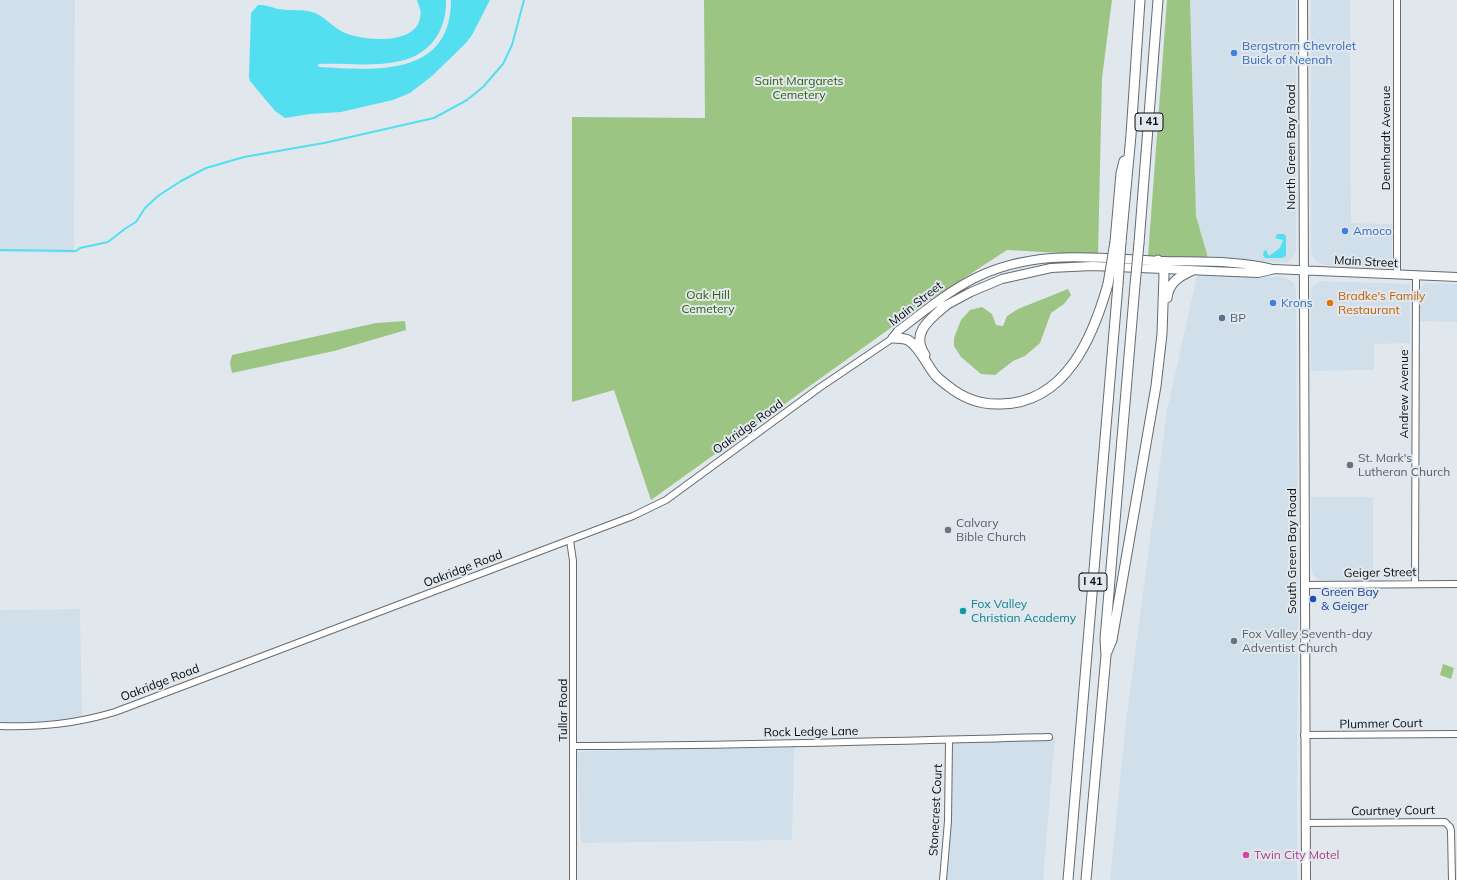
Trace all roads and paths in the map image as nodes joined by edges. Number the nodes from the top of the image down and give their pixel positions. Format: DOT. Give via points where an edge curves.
graph roads {
  1 [pos="1140,0"];
  2 [pos="1158,0"];
  3 [pos="1303,0"];
  4 [pos="1397,0"];
  5 [pos="1118,242"];
  6 [pos="1158,260"];
  7 [pos="1163,269"];
  8 [pos="1273,270"];
  9 [pos="1191,271"];
  10 [pos="1304,271"];
  11 [pos="1397,275"];
  12 [pos="1416,276"];
  13 [pos="1457,278"];
  14 [pos="945,306"];
  15 [pos="893,338"];
  16 [pos="1159,365"];
  17 [pos="941,380"];
  18 [pos="570,540"];
  19 [pos="1415,584"];
  20 [pos="1457,584"];
  21 [pos="1304,585"];
  22 [pos="1106,655"];
  23 [pos="0,726"];
  24 [pos="1457,734"];
  25 [pos="1304,735"];
  26 [pos="1049,737"];
  27 [pos="949,741"];
  28 [pos="574,746"];
  29 [pos="1305,823"];
  30 [pos="573,880"];
  31 [pos="943,880"];
  32 [pos="1068,880"];
  33 [pos="1086,880"];
  34 [pos="1306,880"];
  35 [pos="1452,880"];
  1 -- 5 [label="highway, I 41" via="1131,135"];
  2 -- 22 [label="highway, I 41, bridge" via="1105,639"];
  3 -- 10 [label="main road, North Green Bay Road"];
  4 -- 11 [label="street, Dennhardt Avenue"];
  5 -- 17 [label="highway, bridge" via="1108,284 1093,327 1080,354 1059,381 1031,399 1008,404 988,404 964,397"];
  5 -- 32 [label="highway, I 41, bridge" via="1118,284"];
  6 -- 7 [label="highway"];
  6 -- 8 [label="main road, Main Street" via="1258,265"];
  6 -- 15 [label="main road, Main Street" via="1064,256 1019,262 974,278 898,331"];
  7 -- 9 [label="main road, Main Street"];
  7 -- 14 [label="main road, Main Street" via="1092,266 1051,268 1002,279"];
  7 -- 16 [label="highway"];
  8 -- 9 [label="main road, Main Street" via="1258,273"];
  8 -- 10 [label="main road, Main Street"];
  9 -- 16 [label="highway" via="1176,279 1168,290 1164,349"];
  10 -- 11 [label="main road, Main Street"];
  10 -- 21 [label="main road, South Green Bay Road"];
  11 -- 12 [label="main road, Main Street"];
  12 -- 13 [label="main road, Main Street"];
  12 -- 19 [label="street, Andrew Avenue"];
  14 -- 15 [label="main road, Main Street"];
  14 -- 17 [label="highway" via="924,325 920,339 923,352"];
  15 -- 17 [label="highway" via="910,342"];
  15 -- 18 [label="street, Oakridge Road" via="819,388 666,500 633,516"];
  16 -- 22 [label="highway" via="1112,640"];
  18 -- 23 [label="street, Oakridge Road" via="115,712 59,725"];
  18 -- 28 [label="street, Tullar Road" via="573,561"];
  19 -- 20 [label="street, Geiger Street"];
  19 -- 21 [label="street, Geiger Street"];
  21 -- 25 [label="main road, South Green Bay Road"];
  22 -- 33 [label="highway, I 41"];
  24 -- 25 [label="street, Plummer Court"];
  25 -- 29 [label="main road, South Green Bay Road"];
  26 -- 27 [label="street, Rock Ledge Lane"];
  27 -- 28 [label="street, Rock Ledge Lane"];
  27 -- 31 [label="street, Stonecrest Court" via="948,821"];
  28 -- 30 [label="street, Tullar Road"];
  29 -- 34 [label="main road, South Green Bay Road"];
  29 -- 35 [label="street, Courtney Court" via="1445,822 1451,831"];
}
